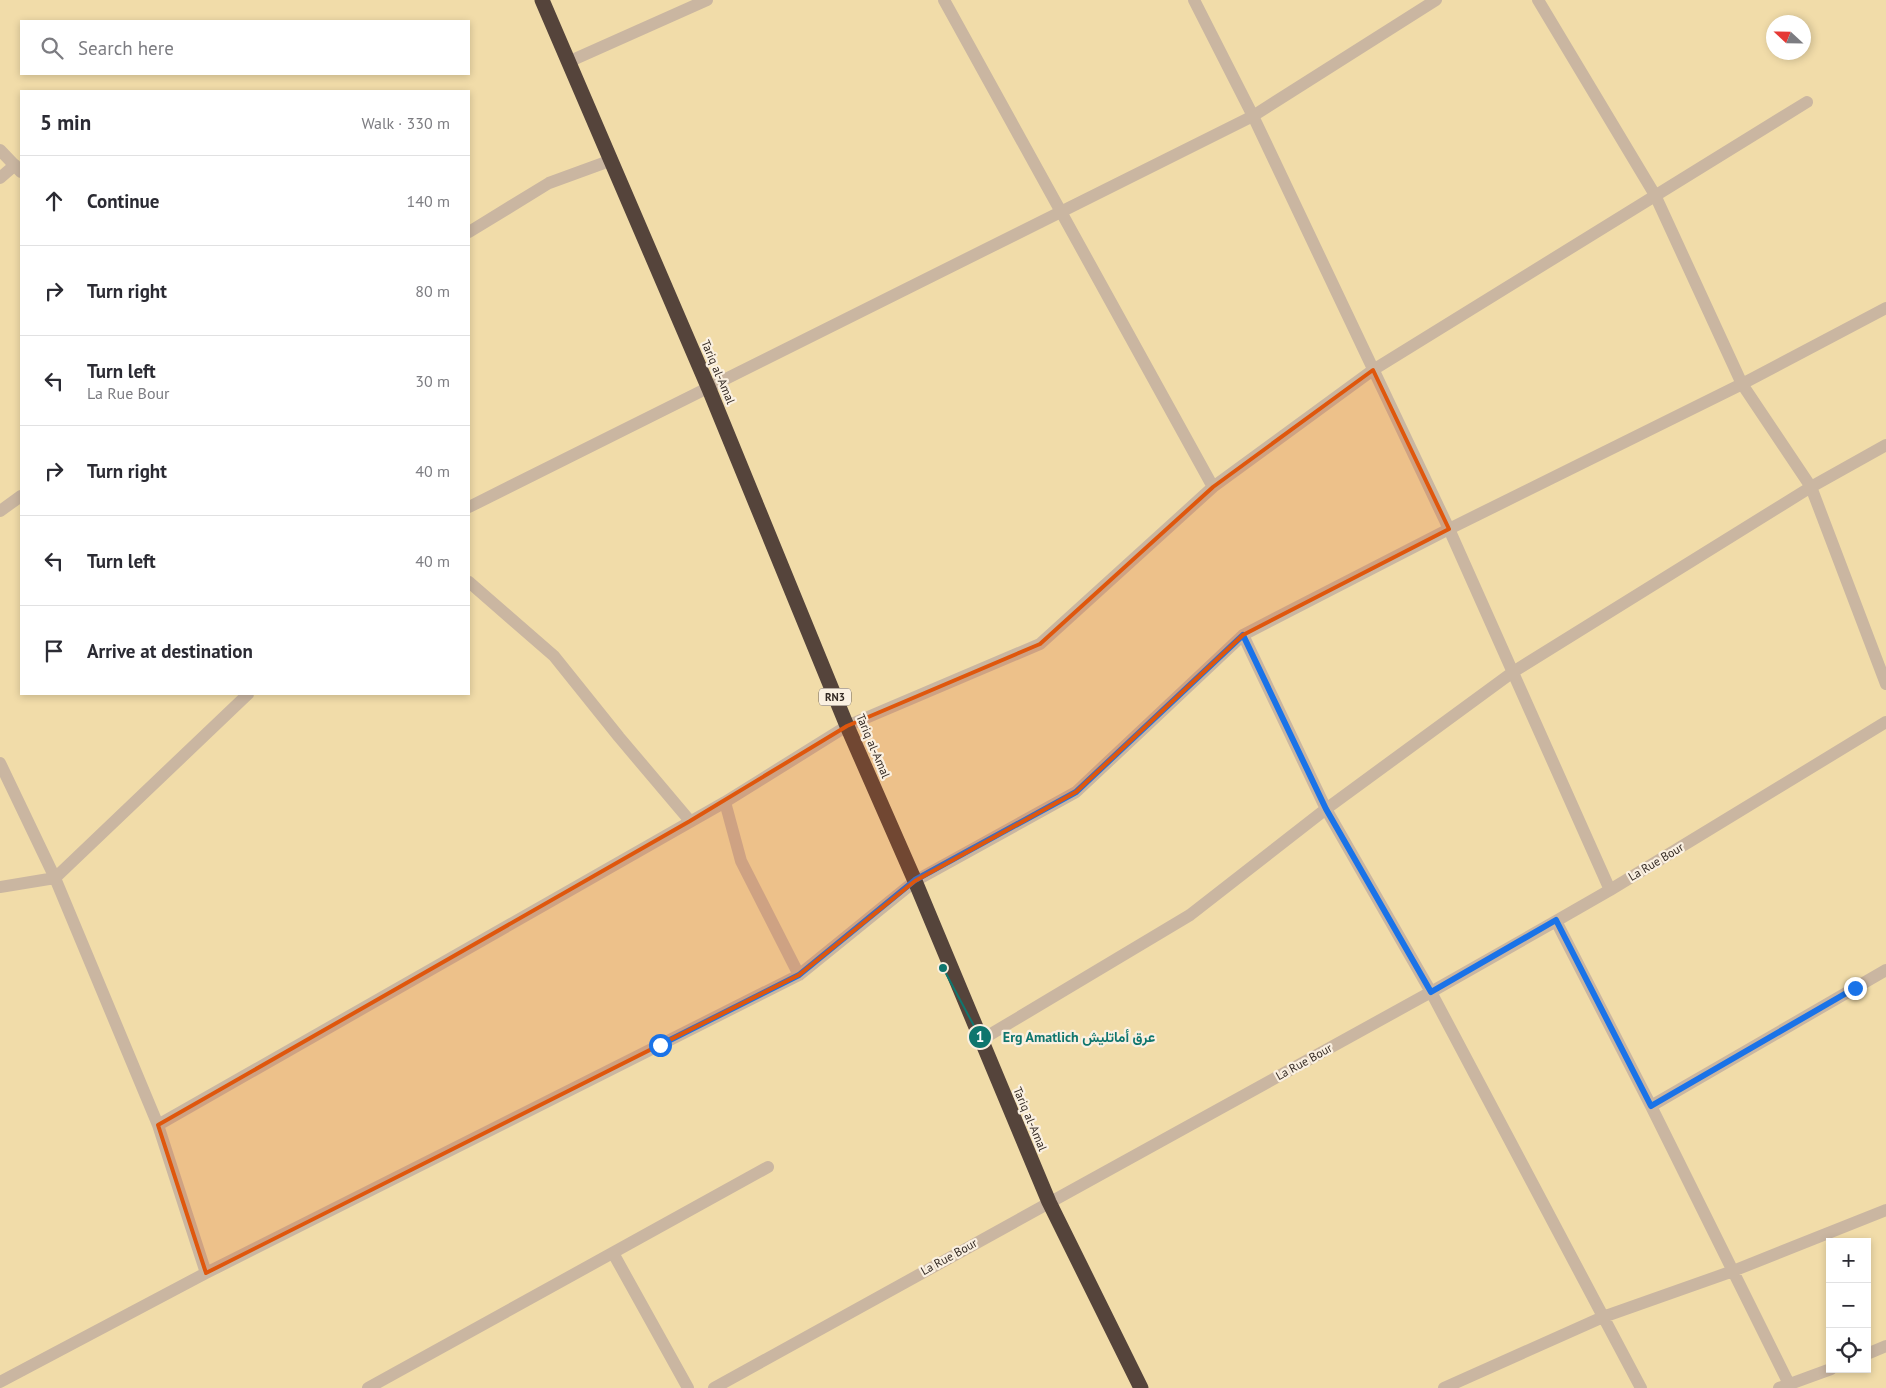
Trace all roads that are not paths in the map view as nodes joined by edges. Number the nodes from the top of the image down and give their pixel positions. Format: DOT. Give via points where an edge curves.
graph roads {
  1 [pos="542,0"];
  2 [pos="707,0"];
  3 [pos="944,0"];
  4 [pos="1194,0"];
  5 [pos="1436,0"];
  6 [pos="1538,0"];
  7 [pos="568,62"];
  8 [pos="1807,102"];
  9 [pos="1253,116"];
  10 [pos="0,150"];
  11 [pos="612,160"];
  12 [pos="18,168"];
  13 [pos="0,178"];
  14 [pos="1655,195"];
  15 [pos="1062,213"];
  16 [pos="470,231"];
  17 [pos="1886,308"];
  18 [pos="1373,370"];
  19 [pos="1742,384"];
  20 [pos="709,389"];
  21 [pos="1886,445"];
  22 [pos="1213,487"];
  23 [pos="1811,487"];
  24 [pos="20,497"];
  25 [pos="470,508"];
  26 [pos="0,511"];
  27 [pos="1449,529"];
  28 [pos="470,583"];
  29 [pos="1243,635"];
  30 [pos="1513,672"];
  31 [pos="1886,684"];
  32 [pos="247,695"];
  33 [pos="1886,722"];
  34 [pos="848,726"];
  35 [pos="0,763"];
  36 [pos="725,802"];
  37 [pos="1326,809"];
  38 [pos="690,821"];
  39 [pos="56,878"];
  40 [pos="915,880"];
  41 [pos="0,887"];
  42 [pos="1610,890"];
  43 [pos="1556,920"];
  44 [pos="1886,970"];
  45 [pos="799,975"];
  46 [pos="1431,992"];
  47 [pos="981,1040"];
  48 [pos="1651,1106"];
  49 [pos="158,1125"];
  50 [pos="768,1167"];
  51 [pos="1049,1202"];
  52 [pos="1886,1210"];
  53 [pos="613,1253"];
  54 [pos="1734,1270"];
  55 [pos="206,1273"];
  56 [pos="1603,1317"];
  57 [pos="1886,1346"];
  58 [pos="1871,1352"];
  59 [pos="1826,1371"];
  60 [pos="0,1382"];
  61 [pos="1786,1387"];
  62 [pos="368,1388"];
  63 [pos="688,1388"];
  64 [pos="714,1388"];
  65 [pos="1141,1388"];
  66 [pos="1444,1388"];
  67 [pos="1641,1388"];
  1 -- 7 [label="highway, Tariq al-Amal / RN3"];
  2 -- 7 [label="street"];
  3 -- 15 [label="street"];
  4 -- 9 [label="street"];
  5 -- 9 [label="street"];
  6 -- 14 [label="street"];
  7 -- 11 [label="highway, Tariq al-Amal / RN3"];
  8 -- 14 [label="street"];
  9 -- 15 [label="street"];
  9 -- 18 [label="street"];
  10 -- 12 [label="street"];
  11 -- 16 [label="street" via="550,183"];
  11 -- 20 [label="highway, Tariq al-Amal / RN3"];
  12 -- 13 [label="street"];
  14 -- 18 [label="street"];
  14 -- 19 [label="street"];
  15 -- 20 [label="street"];
  15 -- 22 [label="street"];
  17 -- 19 [label="street"];
  18 -- 22 [label="street"];
  18 -- 27 [label="street"];
  19 -- 23 [label="street"];
  19 -- 27 [label="street"];
  20 -- 25 [label="street"];
  20 -- 34 [label="highway, Tariq al-Amal / RN3"];
  21 -- 23 [label="street"];
  22 -- 34 [label="street" via="1040,644"];
  23 -- 30 [label="street"];
  23 -- 31 [label="street"];
  24 -- 26 [label="street"];
  27 -- 29 [label="street"];
  27 -- 30 [label="street"];
  28 -- 38 [label="street" via="554,656"];
  29 -- 37 [label="street"];
  29 -- 40 [label="street" via="1076,792"];
  30 -- 37 [label="street"];
  30 -- 42 [label="street"];
  32 -- 39 [label="street"];
  33 -- 42 [label="street, La Rue Bour"];
  34 -- 36 [label="street"];
  34 -- 40 [label="highway, Tariq al-Amal / RN3"];
  35 -- 39 [label="street"];
  36 -- 38 [label="street"];
  36 -- 45 [label="street" via="741,861"];
  37 -- 46 [label="street"];
  37 -- 47 [label="street" via="1190,915"];
  38 -- 49 [label="street"];
  39 -- 41 [label="street"];
  39 -- 49 [label="street"];
  40 -- 45 [label="street"];
  40 -- 47 [label="highway, Tariq al-Amal / RN3"];
  42 -- 43 [label="street, La Rue Bour"];
  43 -- 46 [label="street, La Rue Bour"];
  43 -- 48 [label="street"];
  44 -- 48 [label="street"];
  45 -- 55 [label="street"];
  46 -- 51 [label="street, La Rue Bour"];
  46 -- 56 [label="street"];
  47 -- 51 [label="highway, Tariq al-Amal / RN3"];
  48 -- 54 [label="street"];
  49 -- 55 [label="street"];
  50 -- 53 [label="street"];
  51 -- 64 [label="street, La Rue Bour"];
  51 -- 65 [label="highway, Tariq al-Amal / RN3"];
  52 -- 54 [label="street"];
  53 -- 62 [label="street"];
  53 -- 63 [label="street"];
  54 -- 56 [label="street"];
  54 -- 61 [label="street"];
  55 -- 60 [label="street"];
  56 -- 66 [label="street"];
  56 -- 67 [label="street"];
  57 -- 58 [label="street"];
  59 -- 61 [label="street"];
}
